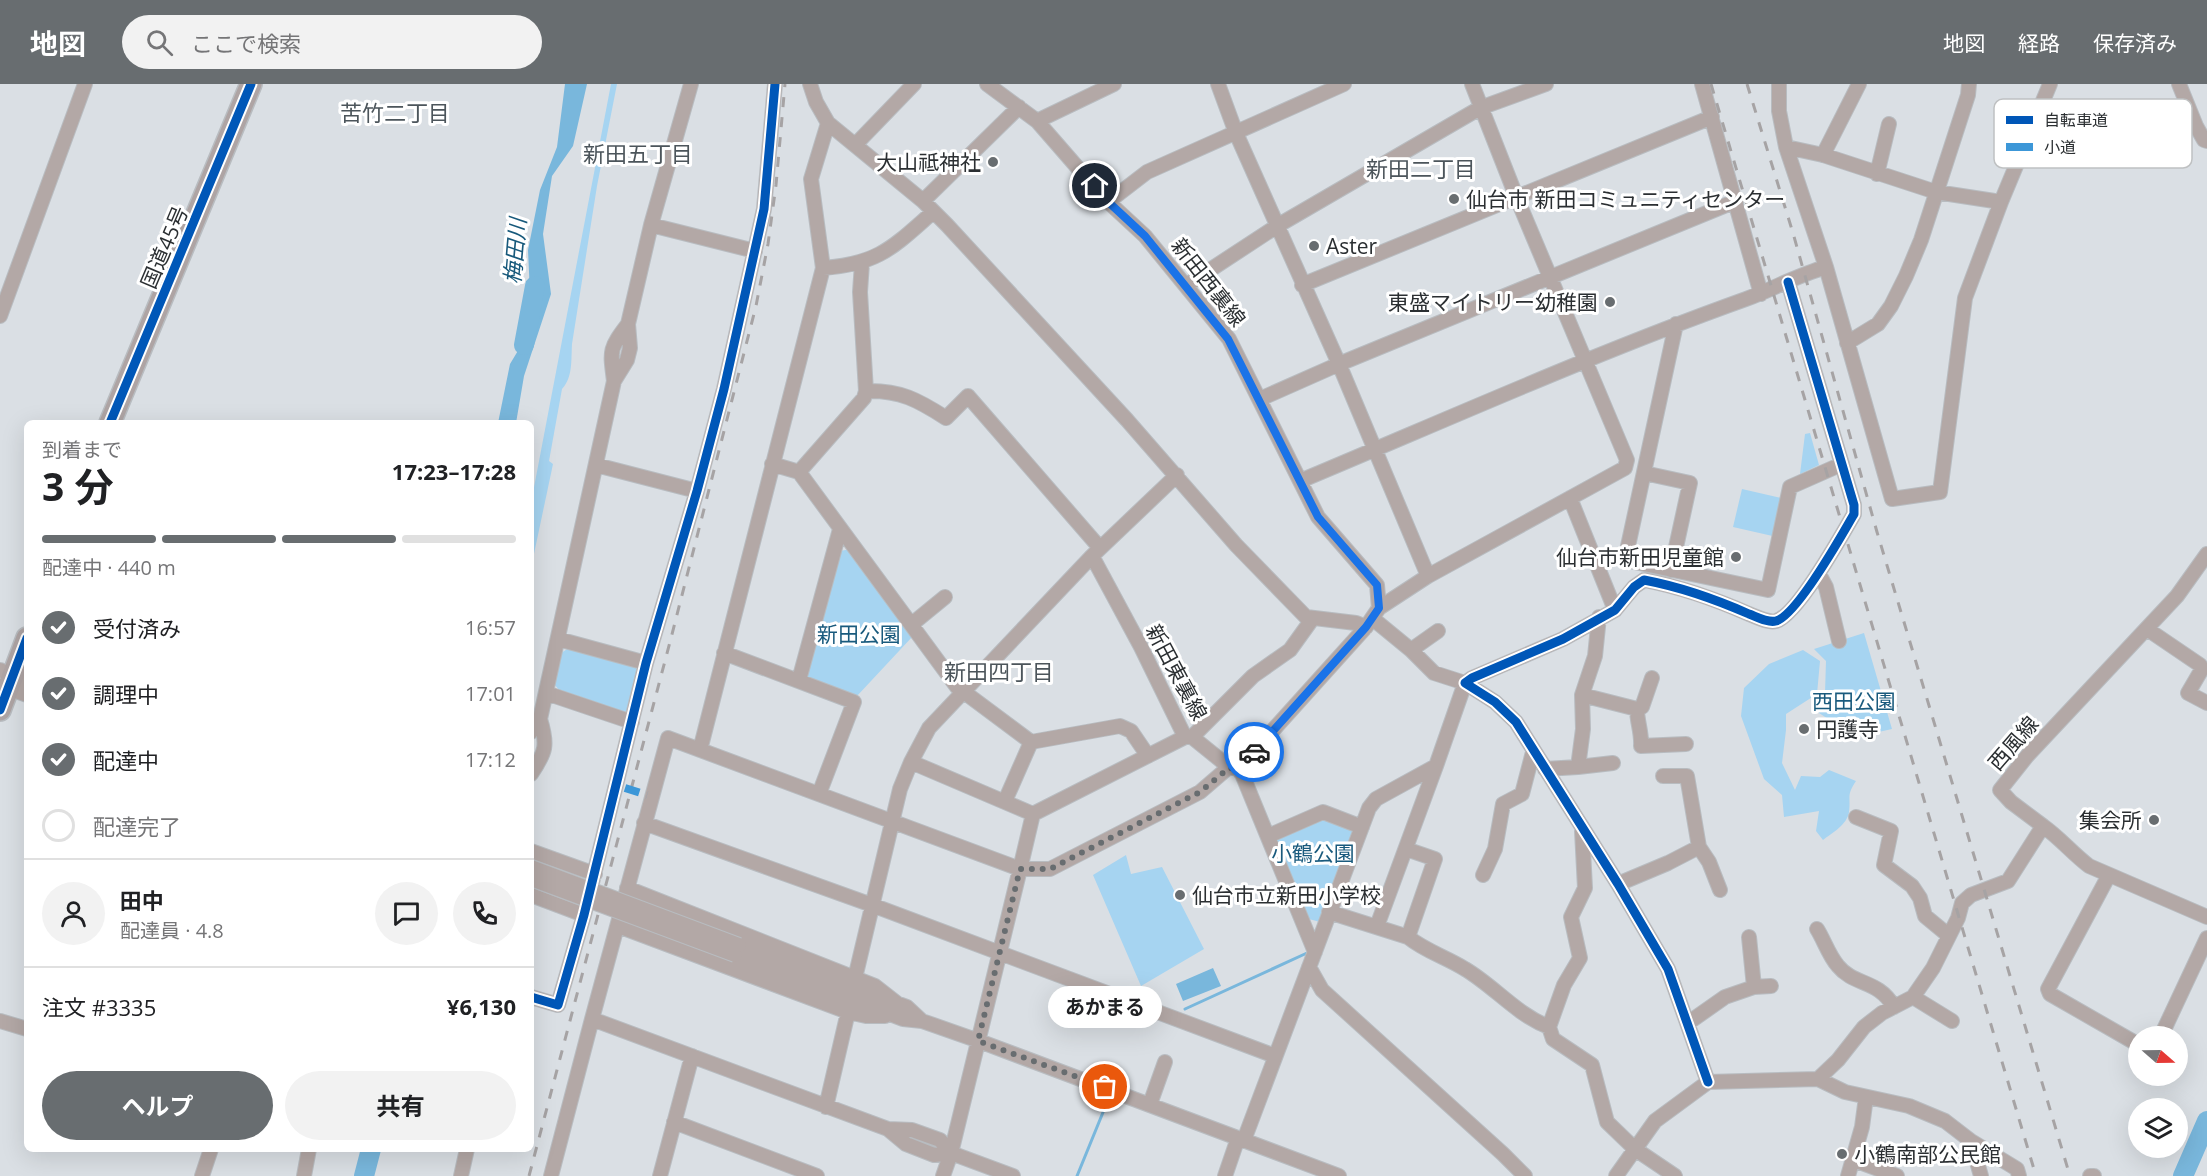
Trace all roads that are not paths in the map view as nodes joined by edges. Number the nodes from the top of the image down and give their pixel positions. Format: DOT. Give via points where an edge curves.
graph roads {
  1 [pos="85,84"];
  2 [pos="251,84"];
  3 [pos="691,84"];
  4 [pos="776,84"];
  5 [pos="810,84"];
  6 [pos="914,84"];
  7 [pos="987,84"];
  8 [pos="1114,84"];
  9 [pos="1218,84"];
  10 [pos="1344,84"];
  11 [pos="1472,84"];
  12 [pos="1546,84"];
  13 [pos="1702,84"];
  14 [pos="1779,84"];
  15 [pos="1859,84"];
  16 [pos="1969,84"];
  17 [pos="2050,84"];
  18 [pos="2179,84"];
  19 [pos="2044,99"];
  20 [pos="2185,99"];
  21 [pos="1019,106"];
  22 [pos="1480,108"];
  23 [pos="2192,116"];
  24 [pos="1712,117"];
  25 [pos="1037,121"];
  26 [pos="828,123"];
  27 [pos="1889,124"];
  28 [pos="1236,133"];
  29 [pos="2207,141"];
  30 [pos="856,144"];
  31 [pos="1786,147"];
  32 [pos="1823,155"];
  33 [pos="2015,168"];
  34 [pos="1876,174"];
  35 [pos="1936,192"];
  36 [pos="1516,196"];
  37 [pos="923,201"];
  38 [pos="1736,201"];
  39 [pos="1108,202"];
  40 [pos="2001,202"];
  41 [pos="933,212"];
  42 [pos="651,225"];
  43 [pos="1277,226"];
  44 [pos="755,251"];
  45 [pos="862,263"];
  46 [pos="1826,267"];
  47 [pos="823,268"];
  48 [pos="1550,277"];
  49 [pos="1788,282"];
  50 [pos="1187,285"];
  51 [pos="1302,285"];
  52 [pos="1761,294"];
  53 [pos="0,316"];
  54 [pos="1676,324"];
  55 [pos="1847,343"];
  56 [pos="1584,360"];
  57 [pos="1339,364"];
  58 [pos="866,391"];
  59 [pos="1260,399"];
  60 [pos="111,420"];
  61 [pos="1374,450"];
  62 [pos="772,464"];
  63 [pos="1842,464"];
  64 [pos="596,465"];
  65 [pos="799,472"];
  66 [pos="1644,473"];
  67 [pos="1177,475"];
  68 [pos="1300,481"];
  69 [pos="698,491"];
  70 [pos="1570,498"];
  71 [pos="840,529"];
  72 [pos="1096,552"];
  73 [pos="2207,554"];
  74 [pos="1671,570"];
  75 [pos="1819,574"];
  76 [pos="1428,576"];
  77 [pos="945,597"];
  78 [pos="1615,610"];
  79 [pos="1599,617"];
  80 [pos="1313,618"];
  81 [pos="1372,618"];
  82 [pos="912,624"];
  83 [pos="2147,629"];
  84 [pos="1438,631"];
  85 [pos="558,639"];
  86 [pos="1839,641"];
  87 [pos="24,647"];
  88 [pos="1412,650"];
  89 [pos="724,653"];
  90 [pos="646,663"];
  91 [pos="1652,678"];
  92 [pos="799,680"];
  93 [pos="13,682"];
  94 [pos="1465,683"];
  95 [pos="964,692"];
  96 [pos="546,693"];
  97 [pos="1582,695"];
  98 [pos="2207,703"];
  99 [pos="1638,709"];
  100 [pos="0,710"];
  101 [pos="540,719"];
  102 [pos="632,722"];
  103 [pos="534,728"];
  104 [pos="1189,737"];
  105 [pos="1031,742"];
  106 [pos="1686,744"];
  107 [pos="700,750"];
  108 [pos="1533,752"];
  109 [pos="1148,756"];
  110 [pos="911,762"];
  111 [pos="1613,763"];
  112 [pos="1436,766"];
  113 [pos="1578,766"];
  114 [pos="1234,768"];
  115 [pos="1545,769"];
  116 [pos="534,770"];
  117 [pos="1663,776"];
  118 [pos="819,794"];
  119 [pos="1005,801"];
  120 [pos="1033,814"];
  121 [pos="1856,817"];
  122 [pos="892,821"];
  123 [pos="644,823"];
  124 [pos="2043,826"];
  125 [pos="1362,827"];
  126 [pos="1582,829"];
  127 [pos="1268,836"];
  128 [pos="1699,847"];
  129 [pos="1406,849"];
  130 [pos="534,852"];
  131 [pos="534,868"];
  132 [pos="1020,869"];
  133 [pos="595,874"];
  134 [pos="1483,875"];
  135 [pos="2109,875"];
  136 [pos="534,880"];
  137 [pos="1618,884"];
  138 [pos="627,888"];
  139 [pos="1720,890"];
  140 [pos="534,896"];
  141 [pos="872,905"];
  142 [pos="1329,912"];
  143 [pos="585,915"];
  144 [pos="2207,917"];
  145 [pos="618,926"];
  146 [pos="1377,926"];
  147 [pos="1818,928"];
  148 [pos="1948,935"];
  149 [pos="1408,937"];
  150 [pos="1749,937"];
  151 [pos="2207,938"];
  152 [pos="737,950"];
  153 [pos="1315,952"];
  154 [pos="1000,953"];
  155 [pos="1309,967"];
  156 [pos="855,978"];
  157 [pos="1771,986"];
  158 [pos="1754,987"];
  159 [pos="1913,997"];
  160 [pos="534,998"];
  161 [pos="1894,1007"];
  162 [pos="896,1010"];
  163 [pos="848,1012"];
  164 [pos="592,1019"];
  165 [pos="0,1021"];
  166 [pos="1952,1022"];
  167 [pos="1688,1023"];
  168 [pos="2166,1026"];
  169 [pos="24,1028"];
  170 [pos="1549,1028"];
  171 [pos="2128,1039"];
  172 [pos="978,1041"];
  173 [pos="692,1056"];
  174 [pos="1275,1056"];
  175 [pos="1165,1062"];
  176 [pos="1818,1079"];
  177 [pos="1708,1082"];
  178 [pos="1866,1097"];
  179 [pos="1150,1104"];
  180 [pos="826,1107"];
  181 [pos="674,1122"];
  182 [pos="1241,1139"];
  183 [pos="1971,1141"];
  184 [pos="1635,1149"];
  185 [pos="210,1152"];
  186 [pos="308,1152"];
  187 [pos="466,1152"];
  188 [pos="951,1153"];
  189 [pos="1854,1160"];
  190 [pos="202,1176"];
  191 [pos="304,1176"];
  192 [pos="461,1176"];
  193 [pos="551,1176"];
  194 [pos="660,1176"];
  195 [pos="817,1176"];
  196 [pos="943,1176"];
  197 [pos="1013,1176"];
  198 [pos="1225,1176"];
  199 [pos="1339,1176"];
  200 [pos="1525,1176"];
  201 [pos="1616,1176"];
  202 [pos="1675,1176"];
  203 [pos="1848,1176"];
  204 [pos="1897,1176"];
  205 [pos="1981,1176"];
  206 [pos="2019,1176"];
  1 -- 53 [label="street"];
  2 -- 60 [label="highway, 国道45号"];
  3 -- 42 [label="street"];
  4 -- 44 [label="street" via="764,209"];
  5 -- 26 [label="street"];
  6 -- 30 [label="street"];
  7 -- 21 [label="street, 新田西裏線"];
  8 -- 25 [label="street"];
  9 -- 28 [label="street"];
  10 -- 28 [label="street"];
  11 -- 22 [label="street"];
  12 -- 22 [label="street"];
  13 -- 24 [label="street"];
  14 -- 31 [label="street"];
  15 -- 32 [label="street"];
  16 -- 35 [label="street"];
  17 -- 19 [label="street"];
  18 -- 20 [label="street"];
  21 -- 25 [label="street, 新田西裏線"];
  21 -- 37 [label="street"];
  22 -- 36 [label="street"];
  22 -- 43 [label="street"];
  23 -- 29 [label="street"];
  24 -- 36 [label="street"];
  24 -- 38 [label="street"];
  25 -- 39 [label="street, 新田西裏線"];
  26 -- 30 [label="street"];
  26 -- 47 [label="street" via="811,179"];
  27 -- 34 [label="street"];
  28 -- 39 [label="street" via="1147,172"];
  28 -- 43 [label="street"];
  30 -- 37 [label="street"];
  31 -- 32 [label="street"];
  31 -- 46 [label="street"];
  32 -- 34 [label="street"];
  33 -- 40 [label="street"];
  34 -- 35 [label="street"];
  35 -- 40 [label="street"];
  35 -- 55 [label="street" via="1921,240 1891,306 1878,324"];
  36 -- 48 [label="street"];
  36 -- 51 [label="street"];
  37 -- 41 [label="street"];
  38 -- 48 [label="street"];
  38 -- 52 [label="street"];
  39 -- 50 [label="street, 新田西裏線" via="1145,236"];
  40 -- 55 [label="street" via="1965,298 1940,492 1892,499"];
  41 -- 45 [label="street" via="896,244"];
  41 -- 67 [label="street"];
  42 -- 44 [label="street"];
  42 -- 64 [label="street" via="628,324 612,344 614,381"];
  43 -- 50 [label="street"];
  43 -- 51 [label="street"];
  44 -- 69 [label="street"];
  45 -- 47 [label="street"];
  45 -- 58 [label="street"];
  46 -- 49 [label="street"];
  46 -- 55 [label="street"];
  47 -- 62 [label="street"];
  48 -- 56 [label="street"];
  48 -- 57 [label="street"];
  49 -- 52 [label="street"];
  49 -- 63 [label="street"];
  50 -- 59 [label="street, 新田西裏線" via="1228,339"];
  51 -- 57 [label="street"];
  52 -- 54 [label="street"];
  54 -- 56 [label="street"];
  54 -- 66 [label="street"];
  56 -- 61 [label="street"];
  56 -- 70 [label="street" via="1627,460 1625,468"];
  57 -- 59 [label="street"];
  57 -- 61 [label="street"];
  58 -- 65 [label="street"];
  58 -- 72 [label="street, 新田東裏線" via="888,390 946,418 968,396"];
  59 -- 68 [label="street, 新田西裏線"];
  61 -- 68 [label="street"];
  61 -- 76 [label="street"];
  62 -- 65 [label="street"];
  62 -- 89 [label="street"];
  63 -- 74 [label="street" via="1790,487 1768,590"];
  63 -- 75 [label="street" via="1854,514"];
  64 -- 69 [label="street"];
  64 -- 85 [label="street"];
  65 -- 71 [label="street"];
  66 -- 74 [label="street" via="1625,560"];
  66 -- 74 [label="street" via="1690,483"];
  67 -- 72 [label="street"];
  67 -- 80 [label="street" via="1236,545 1306,616"];
  68 -- 81 [label="street, 新田西裏線" via="1318,517 1377,585"];
  69 -- 90 [label="street"];
  70 -- 76 [label="street"];
  70 -- 78 [label="street"];
  71 -- 82 [label="street"];
  71 -- 92 [label="street"];
  72 -- 95 [label="street"];
  72 -- 104 [label="street, 新田東裏線"];
  73 -- 83 [label="street, 西風線"];
  75 -- 78 [label="street" via="1784,617 1776,621 1644,580"];
  75 -- 86 [label="street"];
  76 -- 81 [label="street"];
  77 -- 82 [label="street"];
  78 -- 79 [label="street"];
  79 -- 94 [label="street" via="1563,639"];
  79 -- 97 [label="street" via="1595,656"];
  80 -- 81 [label="street" via="1356,623"];
  80 -- 104 [label="street" via="1290,650 1253,676"];
  81 -- 88 [label="street"];
  81 -- 114 [label="street"];
  82 -- 95 [label="street"];
  83 -- 98 [label="street" via="2200,664 2202,669 2188,693"];
  83 -- 124 [label="street, 西風線" via="2000,790"];
  84 -- 88 [label="street"];
  85 -- 90 [label="street"];
  85 -- 96 [label="street"];
  87 -- 93 [label="highway"];
  88 -- 94 [label="street" via="1434,673"];
  89 -- 92 [label="street"];
  89 -- 107 [label="street"];
  90 -- 102 [label="street"];
  91 -- 99 [label="street"];
  92 -- 118 [label="street" via="854,702"];
  93 -- 100 [label="highway"];
  94 -- 108 [label="street" via="1495,702 1516,722"];
  94 -- 112 [label="street"];
  95 -- 105 [label="street"];
  95 -- 110 [label="street" via="929,728"];
  96 -- 101 [label="street"];
  96 -- 102 [label="street"];
  97 -- 99 [label="street"];
  97 -- 113 [label="street"];
  99 -- 106 [label="street" via="1641,746"];
  101 -- 103 [label="street"];
  101 -- 116 [label="street" via="546,739 542,759"];
  102 -- 133 [label="street"];
  104 -- 109 [label="street"];
  104 -- 114 [label="street, 新田東裏線"];
  105 -- 109 [label="street" via="1120,726 1131,731"];
  105 -- 119 [label="street"];
  107 -- 118 [label="street"];
  107 -- 123 [label="street" via="668,738"];
  108 -- 115 [label="street"];
  108 -- 134 [label="street" via="1522,794 1503,804 1495,849"];
  109 -- 120 [label="street"];
  110 -- 119 [label="street"];
  110 -- 122 [label="street"];
  111 -- 113 [label="street"];
  112 -- 125 [label="street" via="1376,799"];
  112 -- 129 [label="street"];
  113 -- 115 [label="street"];
  114 -- 127 [label="street, 新田東裏線" via="1242,774"];
  114 -- 132 [label="street" via="1200,792 1050,869"];
  115 -- 126 [label="street"];
  117 -- 128 [label="street" via="1687,776"];
  118 -- 122 [label="street"];
  119 -- 120 [label="street"];
  120 -- 132 [label="street"];
  121 -- 148 [label="street" via="1891,831 1884,864 1912,886 1925,916"];
  122 -- 132 [label="street"];
  122 -- 141 [label="street"];
  123 -- 138 [label="street"];
  123 -- 141 [label="street"];
  124 -- 135 [label="street" via="2089,866"];
  124 -- 148 [label="street" via="2008,881 1971,895 1962,903"];
  125 -- 127 [label="street" via="1323,812"];
  125 -- 142 [label="street"];
  126 -- 137 [label="street"];
  126 -- 170 [label="street" via="1585,888 1571,916 1580,958 1564,985"];
  127 -- 153 [label="street, 新田東裏線"];
  128 -- 137 [label="street"];
  128 -- 139 [label="street"];
  129 -- 146 [label="street"];
  129 -- 149 [label="street" via="1435,859"];
  130 -- 133 [label="street"];
  131 -- 152 [label="street, bridge"];
  132 -- 154 [label="street"];
  133 -- 143 [label="street"];
  135 -- 144 [label="street"];
  135 -- 171 [label="street" via="2048,989 2050,994"];
  136 -- 152 [label="street, bridge"];
  137 -- 167 [label="street" via="1668,969"];
  138 -- 145 [label="street"];
  138 -- 156 [label="street"];
  140 -- 143 [label="street"];
  141 -- 154 [label="street"];
  141 -- 156 [label="street"];
  142 -- 146 [label="street"];
  142 -- 153 [label="street"];
  143 -- 160 [label="street" via="558,1005"];
  145 -- 163 [label="street"];
  145 -- 164 [label="street"];
  146 -- 149 [label="street"];
  147 -- 161 [label="street" via="1837,966 1881,990"];
  148 -- 159 [label="street" via="1933,968"];
  149 -- 170 [label="street" via="1466,969 1535,1022"];
  150 -- 158 [label="street"];
  151 -- 168 [label="street"];
  152 -- 162 [label="street"];
  153 -- 155 [label="street"];
  154 -- 172 [label="street"];
  154 -- 174 [label="street"];
  155 -- 174 [label="street"];
  155 -- 200 [label="street" via="1322,990"];
  156 -- 162 [label="street" via="875,986"];
  157 -- 158 [label="street"];
  158 -- 167 [label="street" via="1725,998"];
  159 -- 161 [label="street"];
  159 -- 166 [label="street"];
  161 -- 176 [label="street" via="1864,1027"];
  162 -- 163 [label="street" via="866,1016"];
  162 -- 172 [label="street" via="907,1008 922,1021"];
  163 -- 180 [label="street"];
  164 -- 173 [label="street"];
  164 -- 193 [label="street"];
  165 -- 169 [label="street"];
  167 -- 177 [label="street"];
  170 -- 184 [label="street" via="1553,1039 1592,1065 1607,1122"];
  172 -- 179 [label="street"];
  172 -- 188 [label="street"];
  173 -- 180 [label="street"];
  173 -- 181 [label="street"];
  174 -- 182 [label="street"];
  175 -- 179 [label="street"];
  176 -- 177 [label="street"];
  176 -- 178 [label="street"];
  177 -- 184 [label="street" via="1655,1121"];
  178 -- 183 [label="street" via="1909,1106 1946,1121"];
  178 -- 189 [label="street"];
  179 -- 182 [label="street"];
  180 -- 188 [label="street" via="888,1129 912,1130 940,1140"];
  181 -- 194 [label="street"];
  181 -- 195 [label="street"];
  182 -- 198 [label="street"];
  182 -- 199 [label="street"];
  183 -- 205 [label="street"];
  183 -- 206 [label="street" via="2017,1169"];
  184 -- 201 [label="street"];
  184 -- 202 [label="street"];
  185 -- 190 [label="street"];
  186 -- 191 [label="street"];
  187 -- 192 [label="street"];
  188 -- 196 [label="street"];
  188 -- 197 [label="street"];
  189 -- 203 [label="street"];
  189 -- 204 [label="street"];
}
